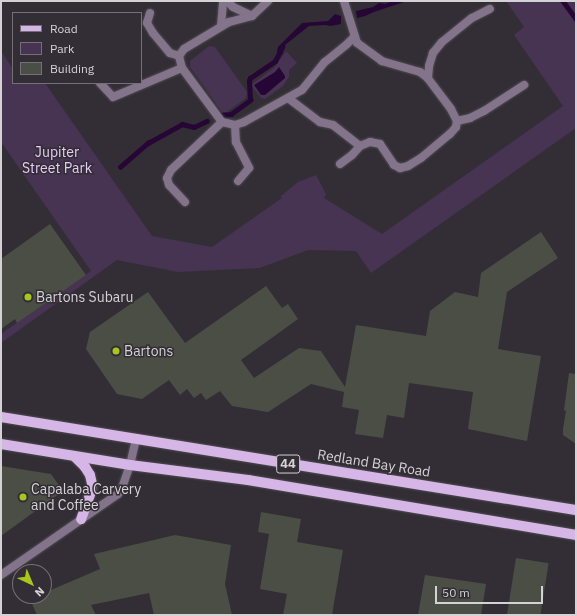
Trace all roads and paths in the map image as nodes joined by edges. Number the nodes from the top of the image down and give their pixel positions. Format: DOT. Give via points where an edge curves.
graph roads {
  1 [pos="223,1"];
  2 [pos="227,1"];
  3 [pos="268,1"];
  4 [pos="344,1"];
  5 [pos="490,9"];
  6 [pos="150,13"];
  7 [pos="252,16"];
  8 [pos="221,26"];
  9 [pos="355,36"];
  10 [pos="179,56"];
  11 [pos="182,68"];
  12 [pos="428,78"];
  13 [pos="101,84"];
  14 [pos="524,85"];
  15 [pos="288,98"];
  16 [pos="457,121"];
  17 [pos="222,122"];
  18 [pos="235,125"];
  19 [pos="360,146"];
  20 [pos="340,164"];
  21 [pos="238,181"];
  22 [pos="185,202"];
  23 [pos="1,417"];
  24 [pos="136,439"];
  25 [pos="1,444"];
  26 [pos="74,456"];
  27 [pos="130,465"];
  28 [pos="576,510"];
  29 [pos="81,519"];
  30 [pos="576,535"];
  31 [pos="1,575"];
  1 -- 8 [label="street"];
  2 -- 7 [label="street" via="233,7"];
  3 -- 7 [label="street"];
  4 -- 9 [label="street"];
  5 -- 12 [label="street" via="461,26 442,42 433,53"];
  6 -- 10 [label="street" via="147,23 153,33 170,53"];
  7 -- 8 [label="street"];
  8 -- 10 [label="street" via="184,49"];
  9 -- 12 [label="street" via="358,43 382,61 420,72"];
  9 -- 15 [label="street" via="325,62 302,90"];
  10 -- 11 [label="street"];
  11 -- 13 [label="street" via="114,97"];
  11 -- 17 [label="street"];
  12 -- 16 [label="street"];
  14 -- 16 [label="street" via="484,111"];
  15 -- 18 [label="street"];
  15 -- 19 [label="street" via="320,122 333,125"];
  16 -- 19 [label="street" via="450,134 408,166 400,168 394,165 380,144 370,142"];
  17 -- 18 [label="street"];
  17 -- 22 [label="street" via="171,170 167,178"];
  18 -- 21 [label="street" via="236,142 248,168"];
  19 -- 20 [label="street" via="352,156"];
  23 -- 24 [label="main road, Redland Bay Road / 44"];
  24 -- 27 [label="street"];
  24 -- 28 [label="main road, Redland Bay Road / 44"];
  25 -- 26 [label="main road, 44"];
  26 -- 27 [label="main road, 44"];
  26 -- 29 [label="main road" via="85,467 92,484"];
  27 -- 29 [label="street" via="118,494"];
  27 -- 30 [label="main road, 44" via="248,480"];
  29 -- 31 [label="street"];
}
